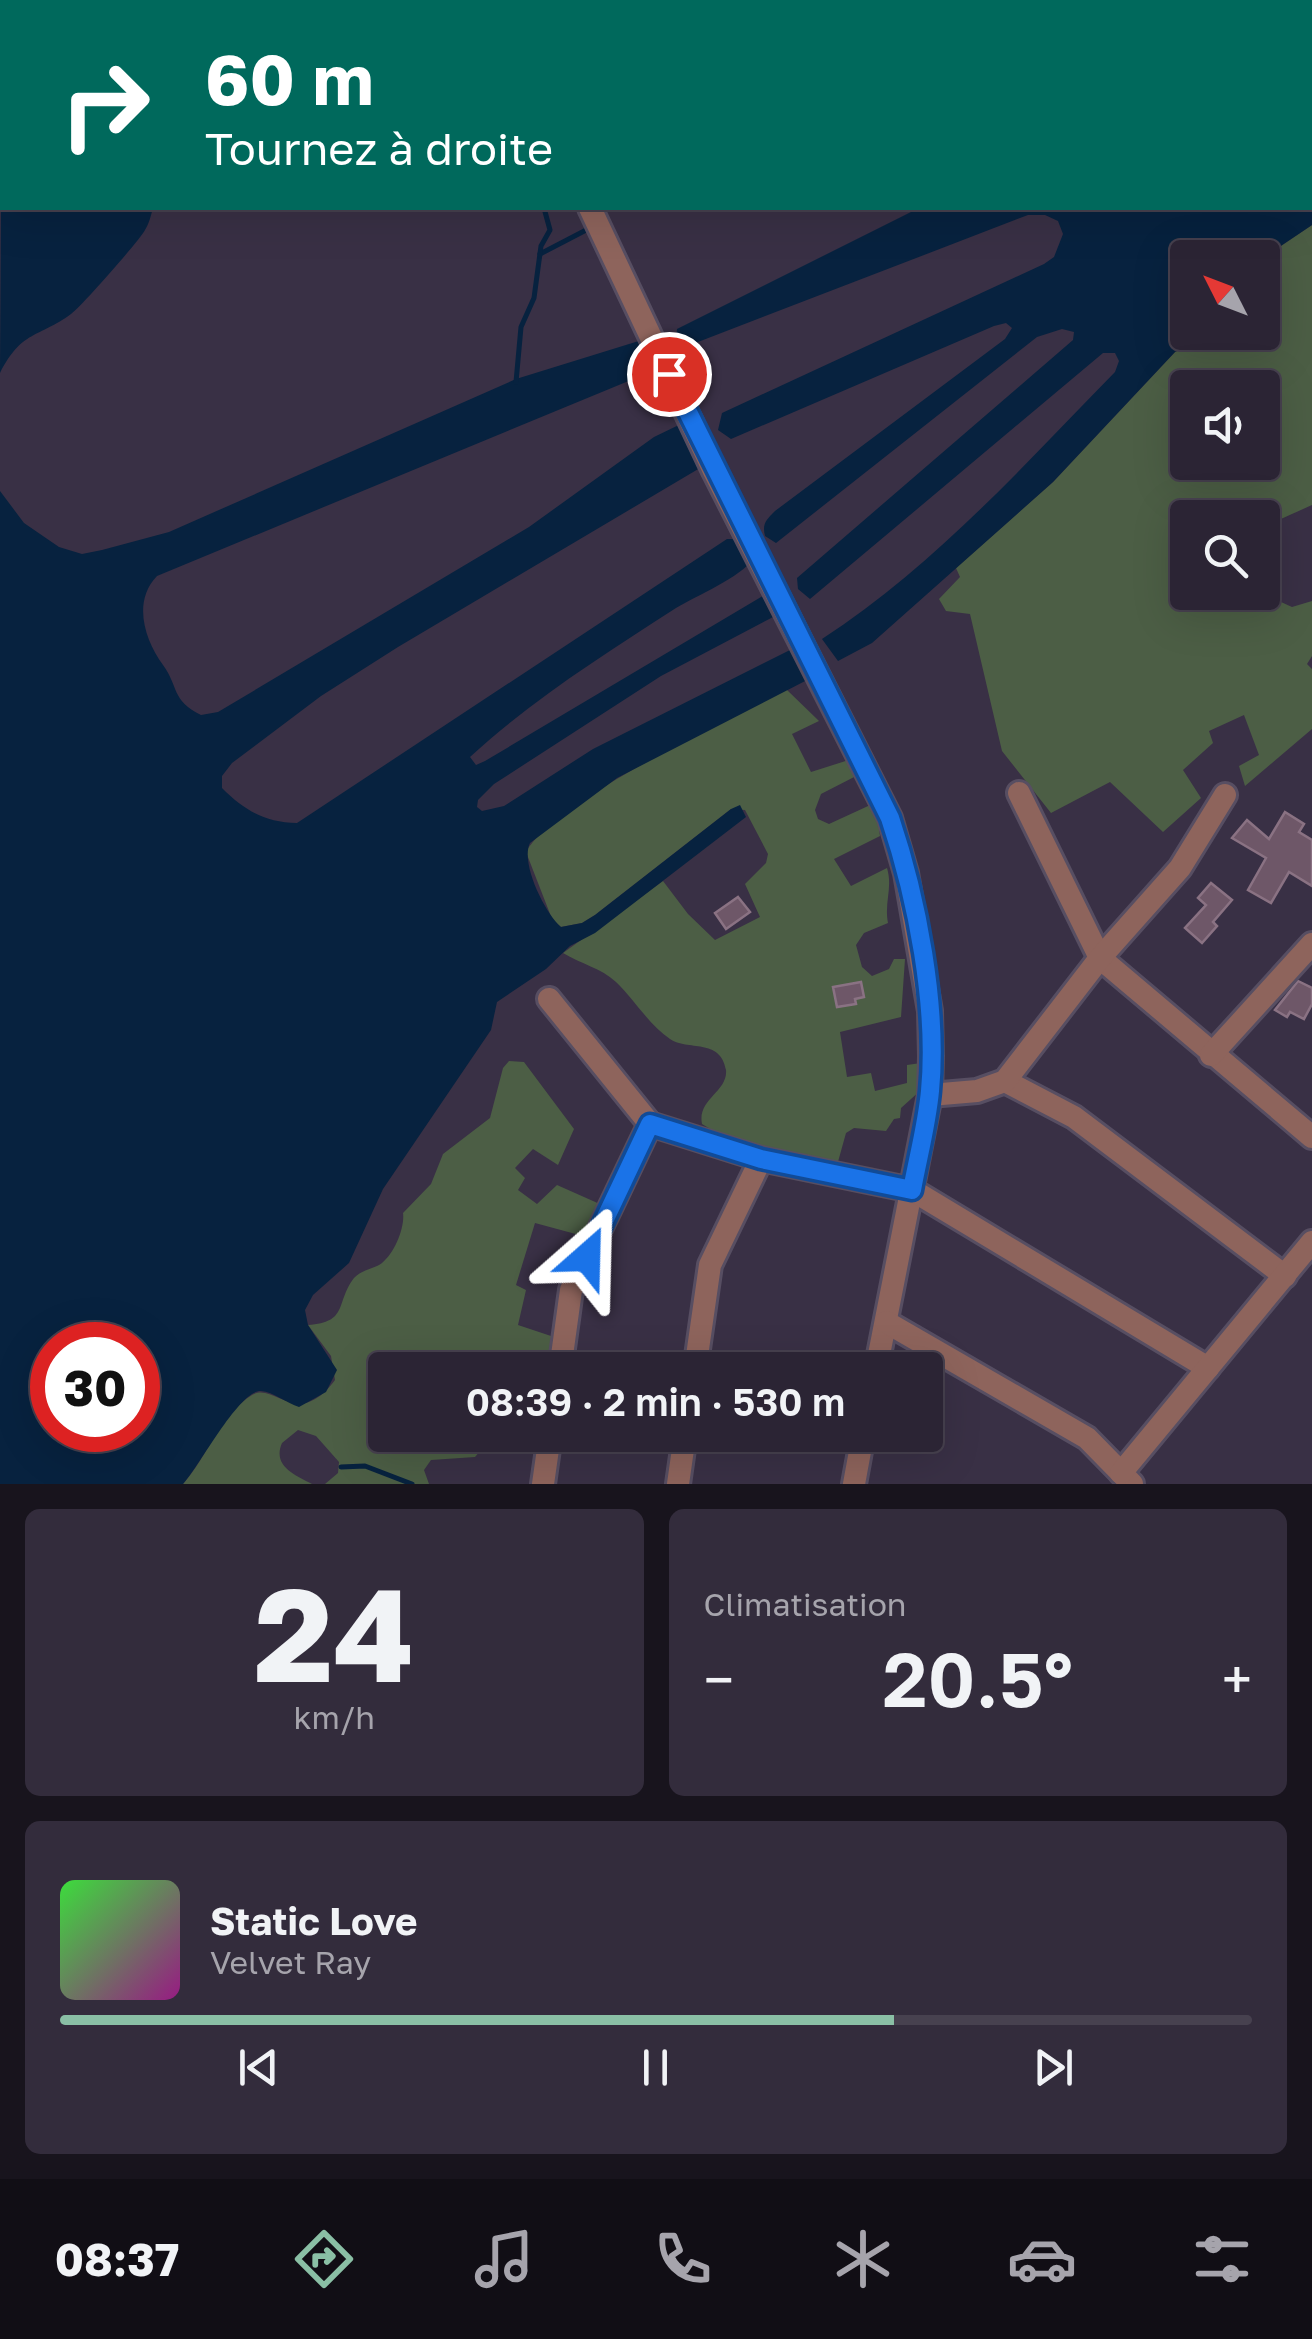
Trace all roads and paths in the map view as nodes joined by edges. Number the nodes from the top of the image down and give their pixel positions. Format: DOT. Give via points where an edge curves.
graph roads {
  1 [pos="591,210"];
  2 [pos="1019,794"];
  3 [pos="1224,795"];
  4 [pos="1312,944"];
  5 [pos="1100,958"];
  6 [pos="548,999"];
  7 [pos="1212,1055"];
  8 [pos="1004,1081"];
  9 [pos="930,1095"];
  10 [pos="650,1124"];
  11 [pos="1312,1137"];
  12 [pos="761,1159"];
  13 [pos="912,1190"];
  14 [pos="1312,1242"];
  15 [pos="1284,1276"];
  16 [pos="886,1322"];
  17 [pos="563,1352"];
  18 [pos="698,1352"];
  19 [pos="880,1352"];
  20 [pos="1208,1368"];
  21 [pos="548,1452"];
  22 [pos="683,1452"];
  23 [pos="862,1452"];
  24 [pos="1126,1479"];
  25 [pos="859,1481"];
  26 [pos="543,1484"];
  27 [pos="678,1484"];
  1 -- 9 [label="street" via="890,818 930,1011"];
  2 -- 5 [label="street"];
  3 -- 5 [label="street" via="1180,868"];
  4 -- 7 [label="street"];
  5 -- 7 [label="street"];
  5 -- 8 [label="street"];
  6 -- 10 [label="street"];
  7 -- 11 [label="street"];
  8 -- 9 [label="street" via="977,1092"];
  8 -- 15 [label="street" via="1074,1117"];
  9 -- 13 [label="street"];
  10 -- 12 [label="street"];
  10 -- 17 [label="street" via="572,1290"];
  12 -- 13 [label="street"];
  12 -- 18 [label="street" via="710,1265"];
  13 -- 16 [label="street"];
  13 -- 20 [label="street"];
  14 -- 15 [label="street"];
  15 -- 20 [label="street"];
  16 -- 19 [label="street"];
  16 -- 24 [label="street" via="1087,1438"];
  20 -- 24 [label="street"];
  21 -- 26 [label="street"];
  22 -- 27 [label="street"];
  23 -- 25 [label="street"];
}
